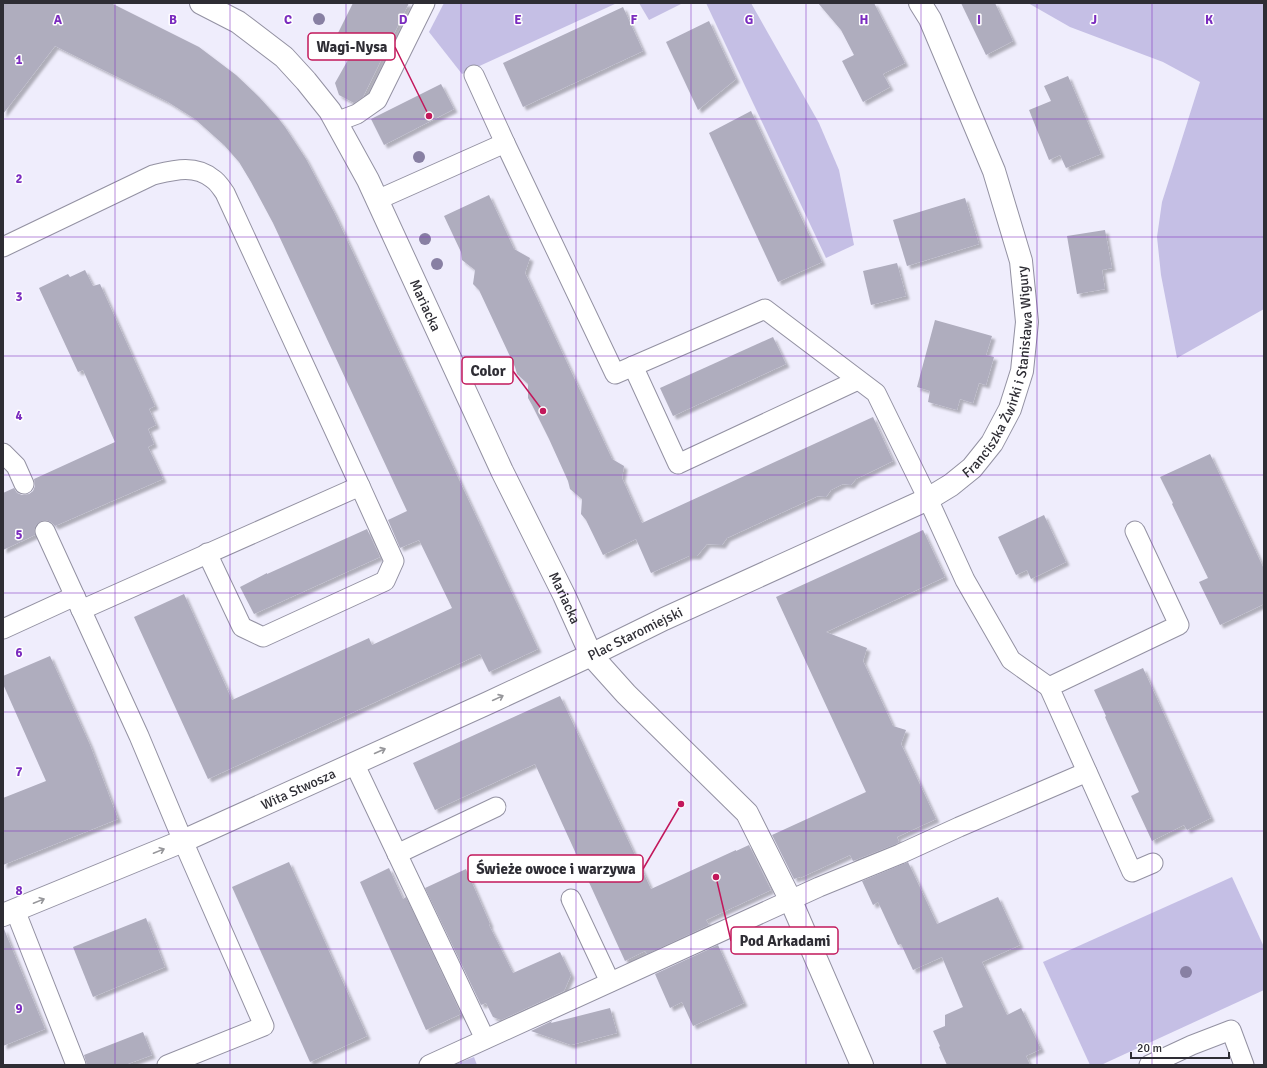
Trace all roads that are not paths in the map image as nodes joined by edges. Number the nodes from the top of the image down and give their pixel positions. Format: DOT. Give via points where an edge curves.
graph roads {
  1 [pos="201,3"];
  2 [pos="425,3"];
  3 [pos="920,3"];
  4 [pos="474,75"];
  5 [pos="336,122"];
  6 [pos="505,143"];
  7 [pos="377,200"];
  8 [pos="3,247"];
  9 [pos="632,366"];
  10 [pos="858,380"];
  11 [pos="3,453"];
  12 [pos="24,484"];
  13 [pos="360,486"];
  14 [pos="928,499"];
  15 [pos="46,530"];
  16 [pos="1135,531"];
  17 [pos="207,553"];
  18 [pos="78,603"];
  19 [pos="3,629"];
  20 [pos="590,655"];
  21 [pos="1049,687"];
  22 [pos="354,763"];
  23 [pos="1087,772"];
  24 [pos="496,807"];
  25 [pos="183,841"];
  26 [pos="397,854"];
  27 [pos="1153,863"];
  28 [pos="571,899"];
  29 [pos="791,901"];
  30 [pos="9,913"];
  31 [pos="610,982"];
  32 [pos="485,1039"];
  33 [pos="70,1063"];
  34 [pos="166,1065"];
  35 [pos="429,1065"];
  36 [pos="862,1065"];
  37 [pos="1149,1065"];
  38 [pos="1244,1065"];
  1 -- 5 [label="street, Mariacka" via="238,22 284,57 306,81"];
  2 -- 5 [label="lane" via="377,100 357,114"];
  3 -- 14 [label="street, Franciszka Żwirki i Stanisława Wigury" via="930,19 994,171 1021,261 1028,322 1022,371 1010,409 992,443 972,468"];
  4 -- 6 [label="lane"];
  5 -- 7 [label="street, Mariacka"];
  6 -- 7 [label="lane"];
  6 -- 9 [label="lane" via="615,374"];
  7 -- 20 [label="street, Mariacka"];
  8 -- 13 [label="lane" via="153,175 177,169 198,170 214,179 225,193"];
  9 -- 10 [label="lane" via="765,309"];
  9 -- 10 [label="lane" via="678,464"];
  10 -- 14 [label="lane" via="876,393"];
  11 -- 12 [label="lane" via="16,466"];
  13 -- 17 [label="lane"];
  13 -- 17 [label="lane" via="394,561 385,581 264,637 242,627"];
  14 -- 20 [label="street, Plac Staromiejski"];
  14 -- 21 [label="lane" via="965,580 1011,660"];
  15 -- 18 [label="lane"];
  16 -- 21 [label="lane" via="1179,625"];
  17 -- 18 [label="lane"];
  18 -- 19 [label="lane"];
  18 -- 25 [label="lane" via="139,736"];
  22 -- 20 [label="street, Wita Stwosza, one-way"];
  20 -- 29 [label="street, Plac Staromiejski" via="747,813"];
  21 -- 23 [label="lane"];
  22 -- 25 [label="street, Wita Stwosza"];
  22 -- 26 [label="lane"];
  23 -- 27 [label="lane" via="1132,872"];
  23 -- 29 [label="lane"];
  24 -- 26 [label="lane"];
  30 -- 25 [label="street, Wita Stwosza, one-way"];
  25 -- 34 [label="lane" via="264,1026"];
  26 -- 32 [label="lane"];
  28 -- 31 [label="lane"];
  29 -- 31 [label="lane"];
  29 -- 36 [label="street, Plac Staromiejski"];
  30 -- 33 [label="lane"];
  31 -- 32 [label="lane"];
  32 -- 35 [label="lane"];
  37 -- 38 [label="lane" via="1231,1030"];
}
